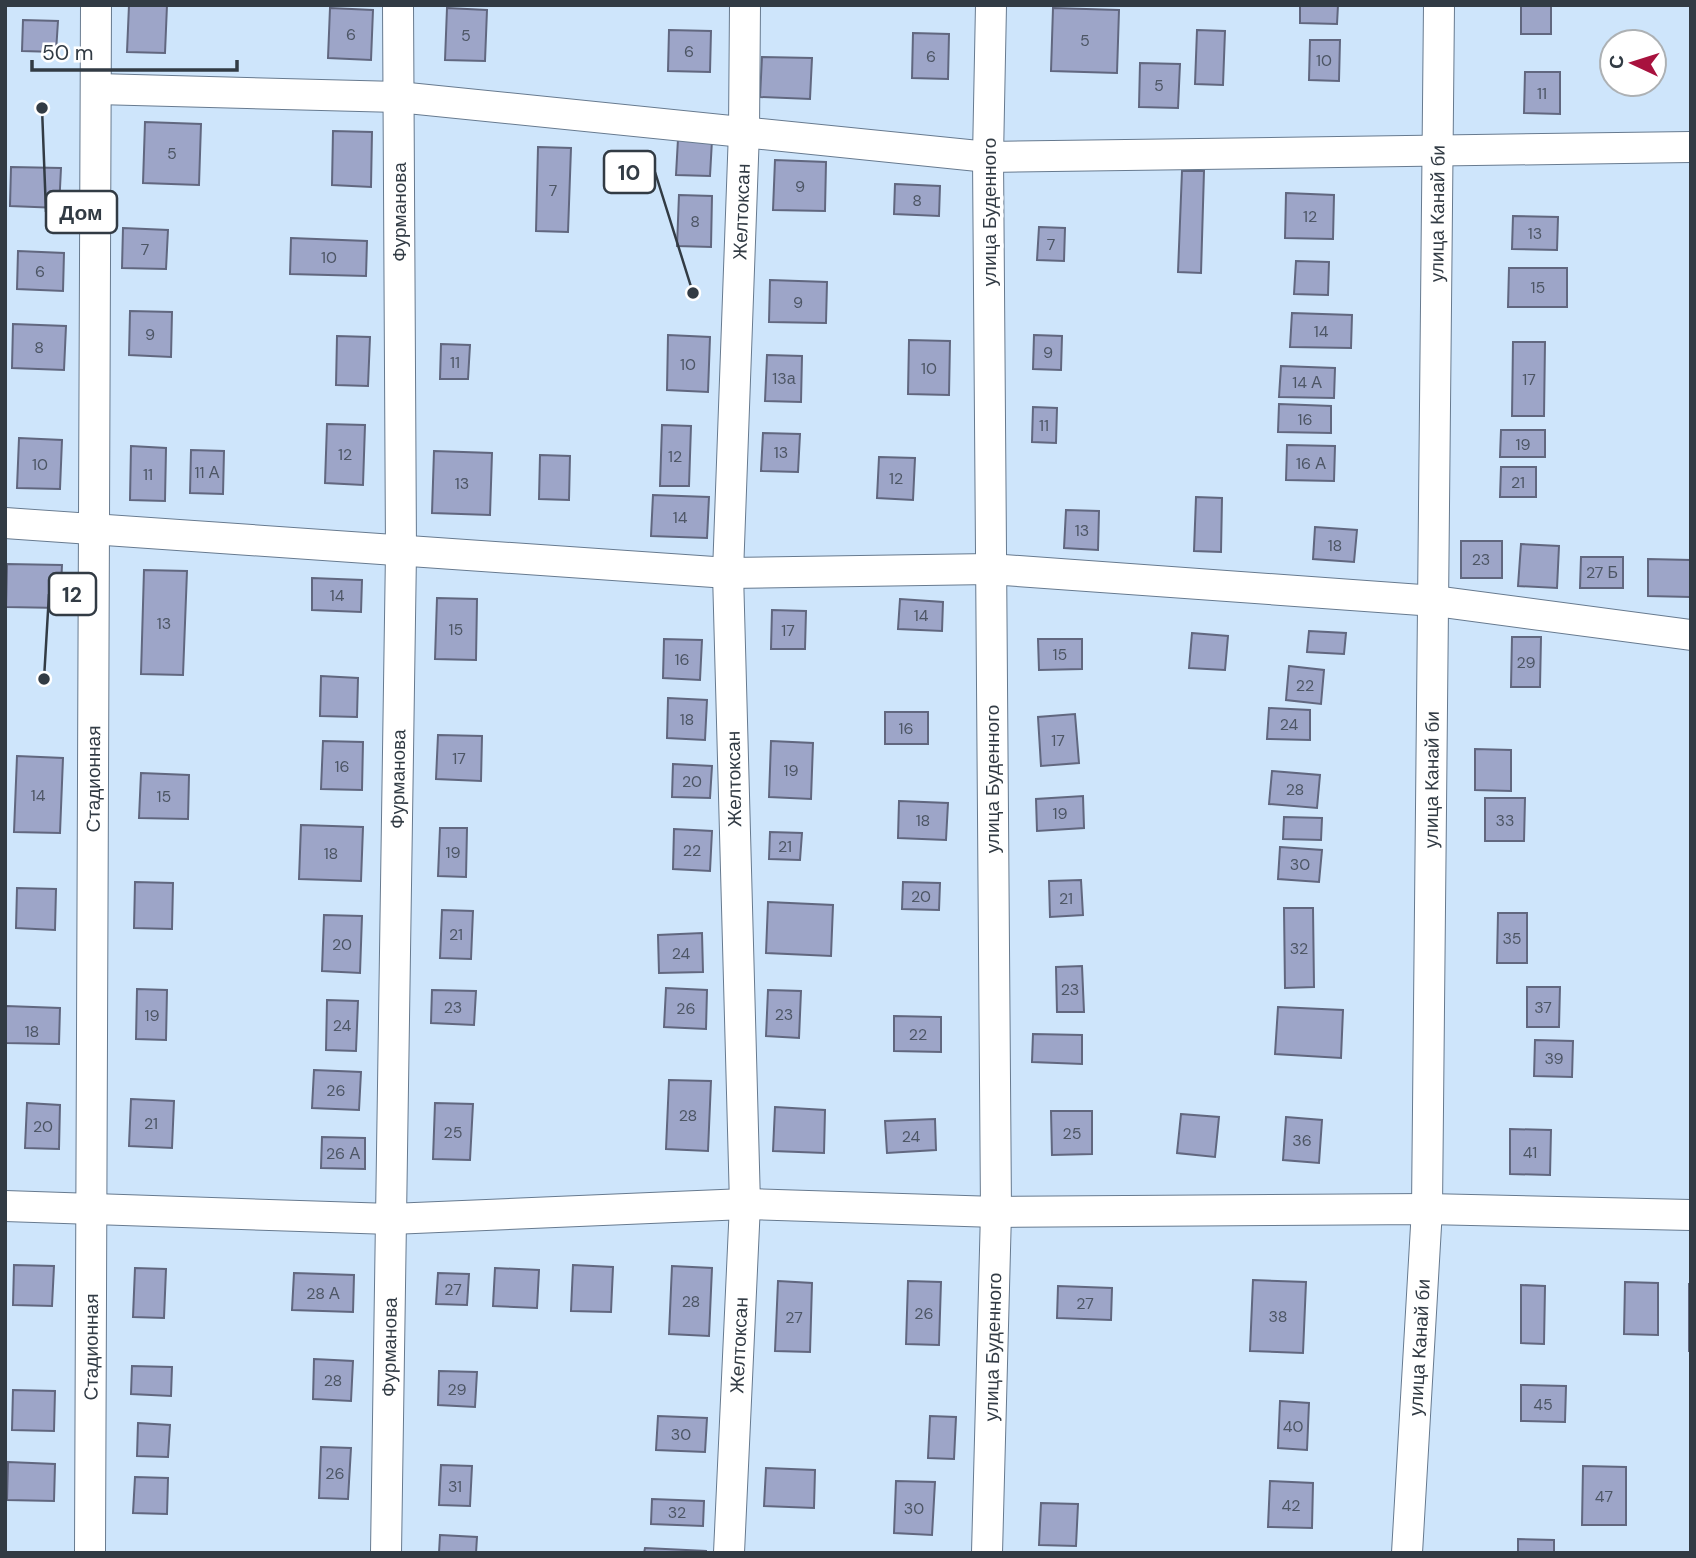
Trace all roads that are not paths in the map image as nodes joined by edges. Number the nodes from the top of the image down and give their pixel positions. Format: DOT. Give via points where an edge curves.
graph roads {
  1 [pos="96,5"];
  2 [pos="398,5"];
  3 [pos="745,5"];
  4 [pos="991,5"];
  5 [pos="1439,5"];
  6 [pos="97,89"];
  7 [pos="398,97"];
  8 [pos="744,131"];
  9 [pos="1691,147"];
  10 [pos="1439,150"];
  11 [pos="988,157"];
  12 [pos="5,523"];
  13 [pos="95,529"];
  14 [pos="401,552"];
  15 [pos="990,569"];
  16 [pos="728,573"];
  17 [pos="1435,601"];
  18 [pos="1691,635"];
  19 [pos="745,1204"];
  20 [pos="5,1206"];
  21 [pos="1427,1209"];
  22 [pos="90,1211"];
  23 [pos="996,1212"];
  24 [pos="1691,1215"];
  25 [pos="391,1219"];
  26 [pos="90,1553"];
  27 [pos="386,1553"];
  28 [pos="729,1553"];
  29 [pos="987,1553"];
  30 [pos="1407,1553"];
  1 -- 6 [label="street, Стадионная"];
  2 -- 7 [label="street, Фурманова"];
  3 -- 8 [label="street, Желтоксан"];
  4 -- 11 [label="street, улица Буденного"];
  5 -- 10 [label="street, улица Канай би"];
  6 -- 7 [label="street"];
  6 -- 13 [label="street, Стадионная"];
  7 -- 8 [label="street"];
  7 -- 14 [label="street, Фурманова"];
  8 -- 11 [label="street"];
  8 -- 16 [label="street, Желтоксан"];
  9 -- 10 [label="street"];
  10 -- 11 [label="street"];
  10 -- 17 [label="street, улица Канай би"];
  11 -- 15 [label="street, улица Буденного"];
  12 -- 13 [label="street"];
  13 -- 14 [label="street"];
  13 -- 22 [label="street, Стадионная"];
  14 -- 16 [label="street"];
  14 -- 25 [label="street, Фурманова"];
  15 -- 16 [label="street"];
  15 -- 17 [label="street"];
  15 -- 23 [label="street, улица Буденного"];
  16 -- 19 [label="street, Желтоксан"];
  17 -- 18 [label="street"];
  17 -- 21 [label="street, улица Канай би"];
  19 -- 23 [label="street"];
  19 -- 25 [label="street"];
  19 -- 28 [label="street, Желтоксан"];
  20 -- 22 [label="street"];
  21 -- 23 [label="street"];
  21 -- 24 [label="street"];
  21 -- 30 [label="street, улица Канай би"];
  22 -- 25 [label="street"];
  22 -- 26 [label="street, Стадионная"];
  23 -- 29 [label="street, улица Буденного"];
  25 -- 27 [label="street, Фурманова"];
}
